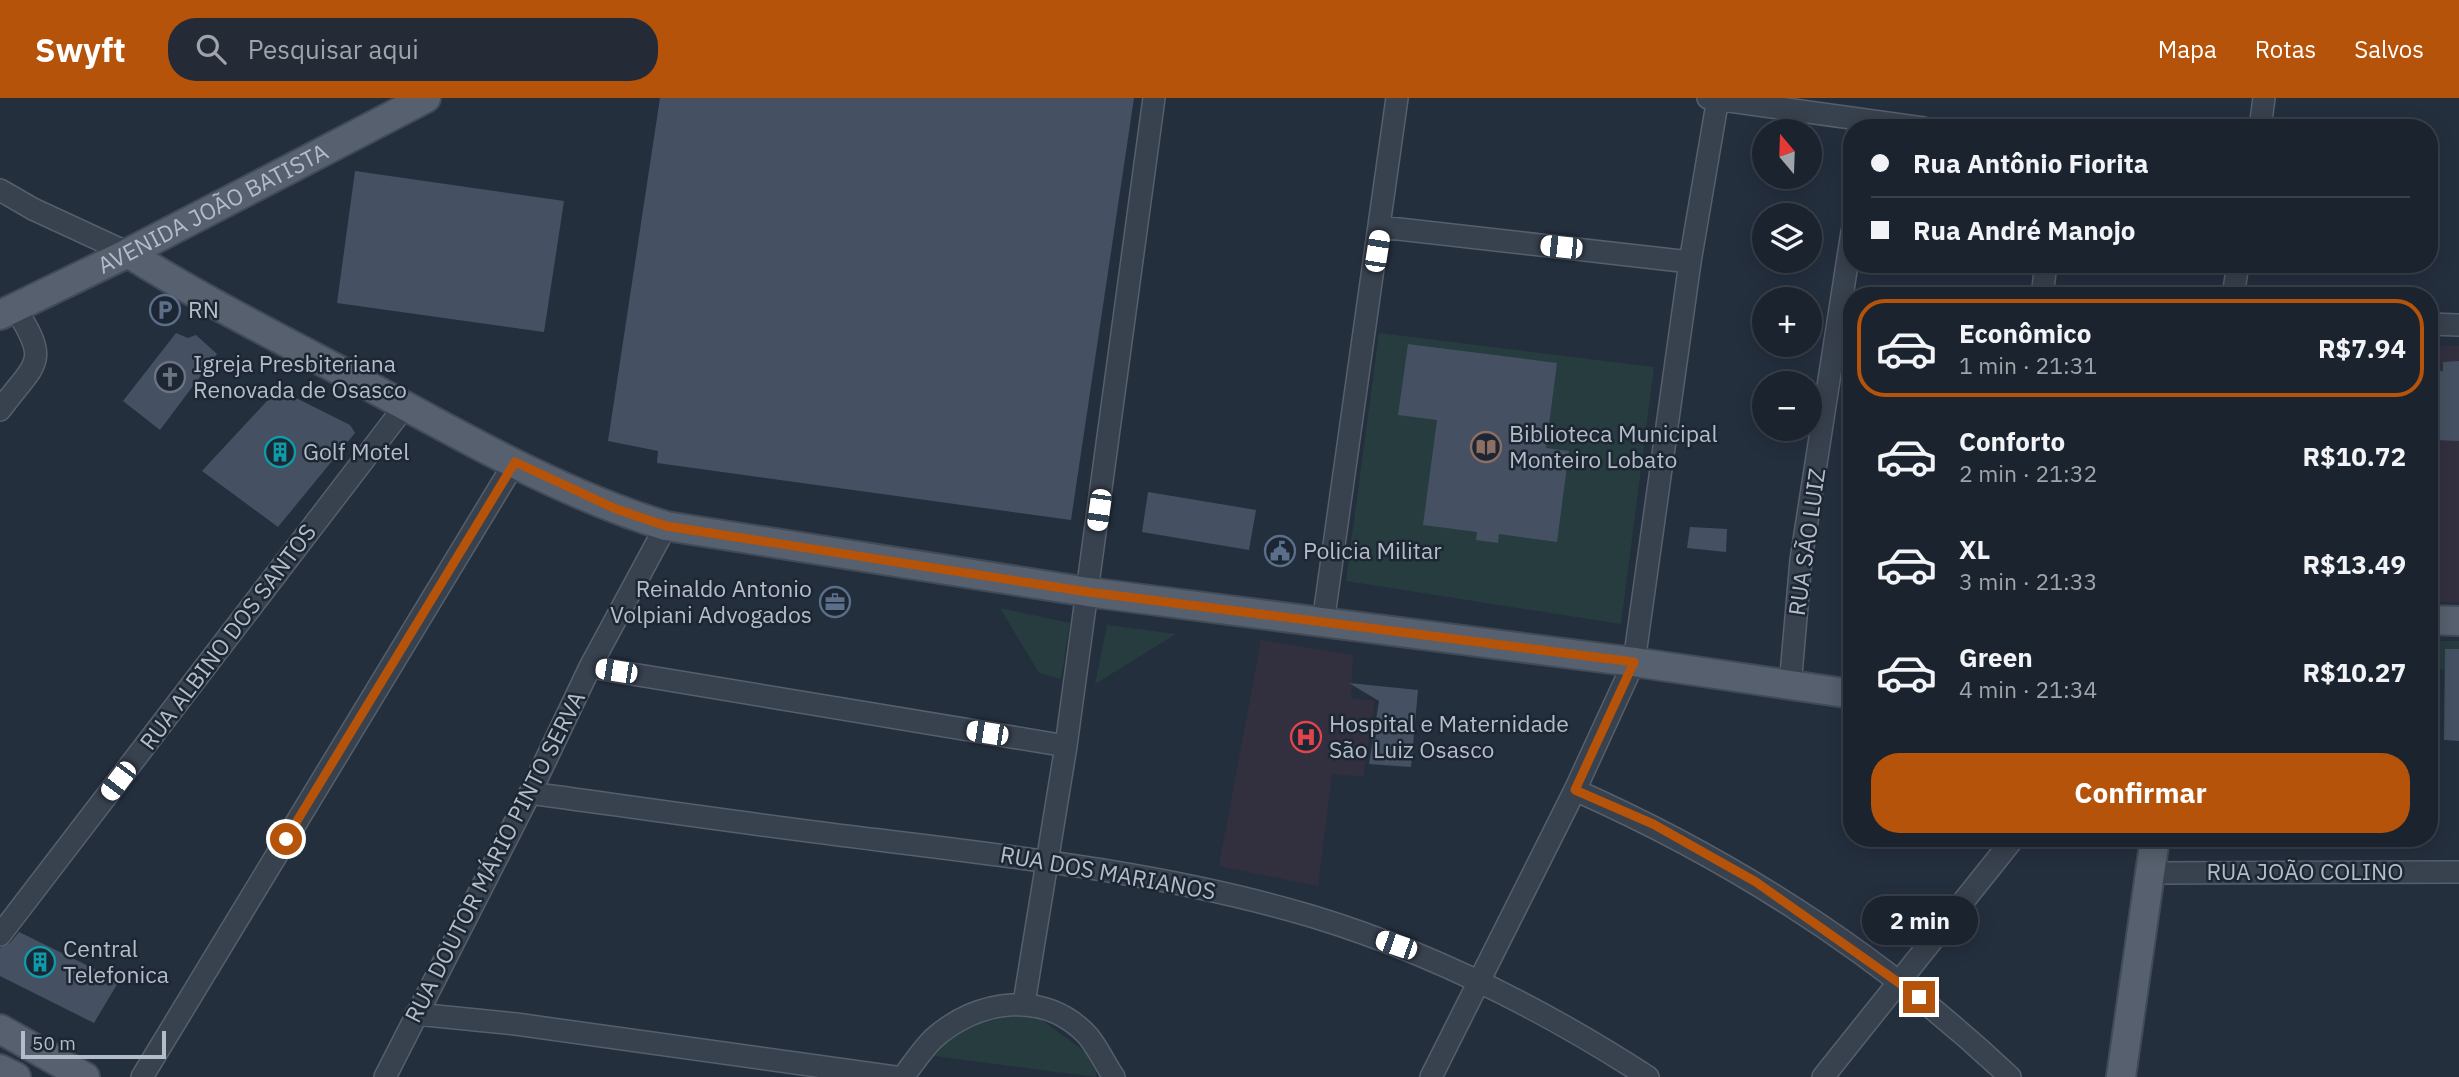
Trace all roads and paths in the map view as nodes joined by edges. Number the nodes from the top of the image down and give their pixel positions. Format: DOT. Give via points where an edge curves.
graph roads {
  1 [pos="425,98"];
  2 [pos="1154,98"];
  3 [pos="1397,98"];
  4 [pos="1715,98"];
  5 [pos="2264,98"];
  6 [pos="2261,119"];
  7 [pos="1843,120"];
  8 [pos="0,190"];
  9 [pos="1381,227"];
  10 [pos="128,253"];
  11 [pos="1690,262"];
  12 [pos="1843,290"];
  13 [pos="7,312"];
  14 [pos="2438,324"];
  15 [pos="2459,325"];
  16 [pos="405,406"];
  17 [pos="0,410"];
  18 [pos="515,462"];
  19 [pos="666,526"];
  20 [pos="1088,592"];
  21 [pos="2438,620"];
  22 [pos="2459,621"];
  23 [pos="1323,623"];
  24 [pos="1634,662"];
  25 [pos="590,667"];
  26 [pos="1790,685"];
  27 [pos="1843,693"];
  28 [pos="1066,746"];
  29 [pos="1575,790"];
  30 [pos="530,793"];
  31 [pos="2007,847"];
  32 [pos="2154,847"];
  33 [pos="1049,861"];
  34 [pos="2459,872"];
  35 [pos="2151,873"];
  36 [pos="0,935"];
  37 [pos="1899,980"];
  38 [pos="1478,981"];
  39 [pos="1024,1003"];
  40 [pos="416,1014"];
  41 [pos="0,1029"];
  42 [pos="0,1069"];
  43 [pos="16,1077"];
  44 [pos="85,1077"];
  45 [pos="142,1077"];
  46 [pos="385,1077"];
  47 [pos="895,1077"];
  48 [pos="903,1077"];
  49 [pos="1114,1077"];
  50 [pos="1431,1077"];
  51 [pos="1648,1077"];
  52 [pos="1824,1077"];
  53 [pos="2010,1077"];
  54 [pos="2121,1077"];
  1 -- 10 [label="main road, AVENIDA JOÃO BATISTA"];
  2 -- 20 [label="street"];
  3 -- 9 [label="street"];
  4 -- 7 [label="street"];
  4 -- 11 [label="street"];
  5 -- 6 [label="street"];
  8 -- 10 [label="street"];
  9 -- 11 [label="street"];
  9 -- 23 [label="street"];
  10 -- 13 [label="main road, AVENIDA JOÃO BATISTA"];
  10 -- 16 [label="main road"];
  11 -- 24 [label="street"];
  12 -- 26 [label="street, RUA SÃO LUIZ" via="1801,560"];
  13 -- 17 [label="street" via="38,349 37,360"];
  14 -- 15 [label="street"];
  16 -- 18 [label="main road"];
  16 -- 36 [label="street, RUA ALBINO DOS SANTOS"];
  18 -- 19 [label="main road" via="616,509"];
  18 -- 45 [label="street"];
  19 -- 20 [label="main road"];
  19 -- 25 [label="street, RUA DOUTOR MÁRIO PINTO SERVA"];
  20 -- 23 [label="main road"];
  20 -- 28 [label="street"];
  21 -- 22 [label="main road"];
  23 -- 24 [label="main road"];
  24 -- 26 [label="main road"];
  24 -- 29 [label="street"];
  25 -- 28 [label="street"];
  25 -- 30 [label="street, RUA DOUTOR MÁRIO PINTO SERVA"];
  26 -- 27 [label="main road"];
  28 -- 33 [label="street"];
  29 -- 37 [label="street" via="1653,824 1756,882"];
  29 -- 38 [label="street"];
  30 -- 33 [label="street, RUA DOS MARIANOS"];
  30 -- 40 [label="street, RUA DOUTOR MÁRIO PINTO SERVA"];
  31 -- 37 [label="street"];
  32 -- 35 [label="main road"];
  33 -- 38 [label="street, RUA DOS MARIANOS" via="1198,886 1310,916 1396,945"];
  33 -- 39 [label="street"];
  34 -- 35 [label="street, RUA JOÃO COLINO"];
  35 -- 54 [label="main road"];
  37 -- 52 [label="street"];
  37 -- 53 [label="street"];
  38 -- 50 [label="street"];
  38 -- 51 [label="street, RUA DOS MARIANOS" via="1595,1043"];
  39 -- 48 [label="street" via="997,1005 953,1023 931,1041"];
  39 -- 49 [label="street" via="1073,1024 1088,1037"];
  40 -- 46 [label="street, RUA DOUTOR MÁRIO PINTO SERVA"];
  40 -- 47 [label="street" via="543,1027"];
  41 -- 44 [label="main road"];
  42 -- 43 [label="main road"];
}
